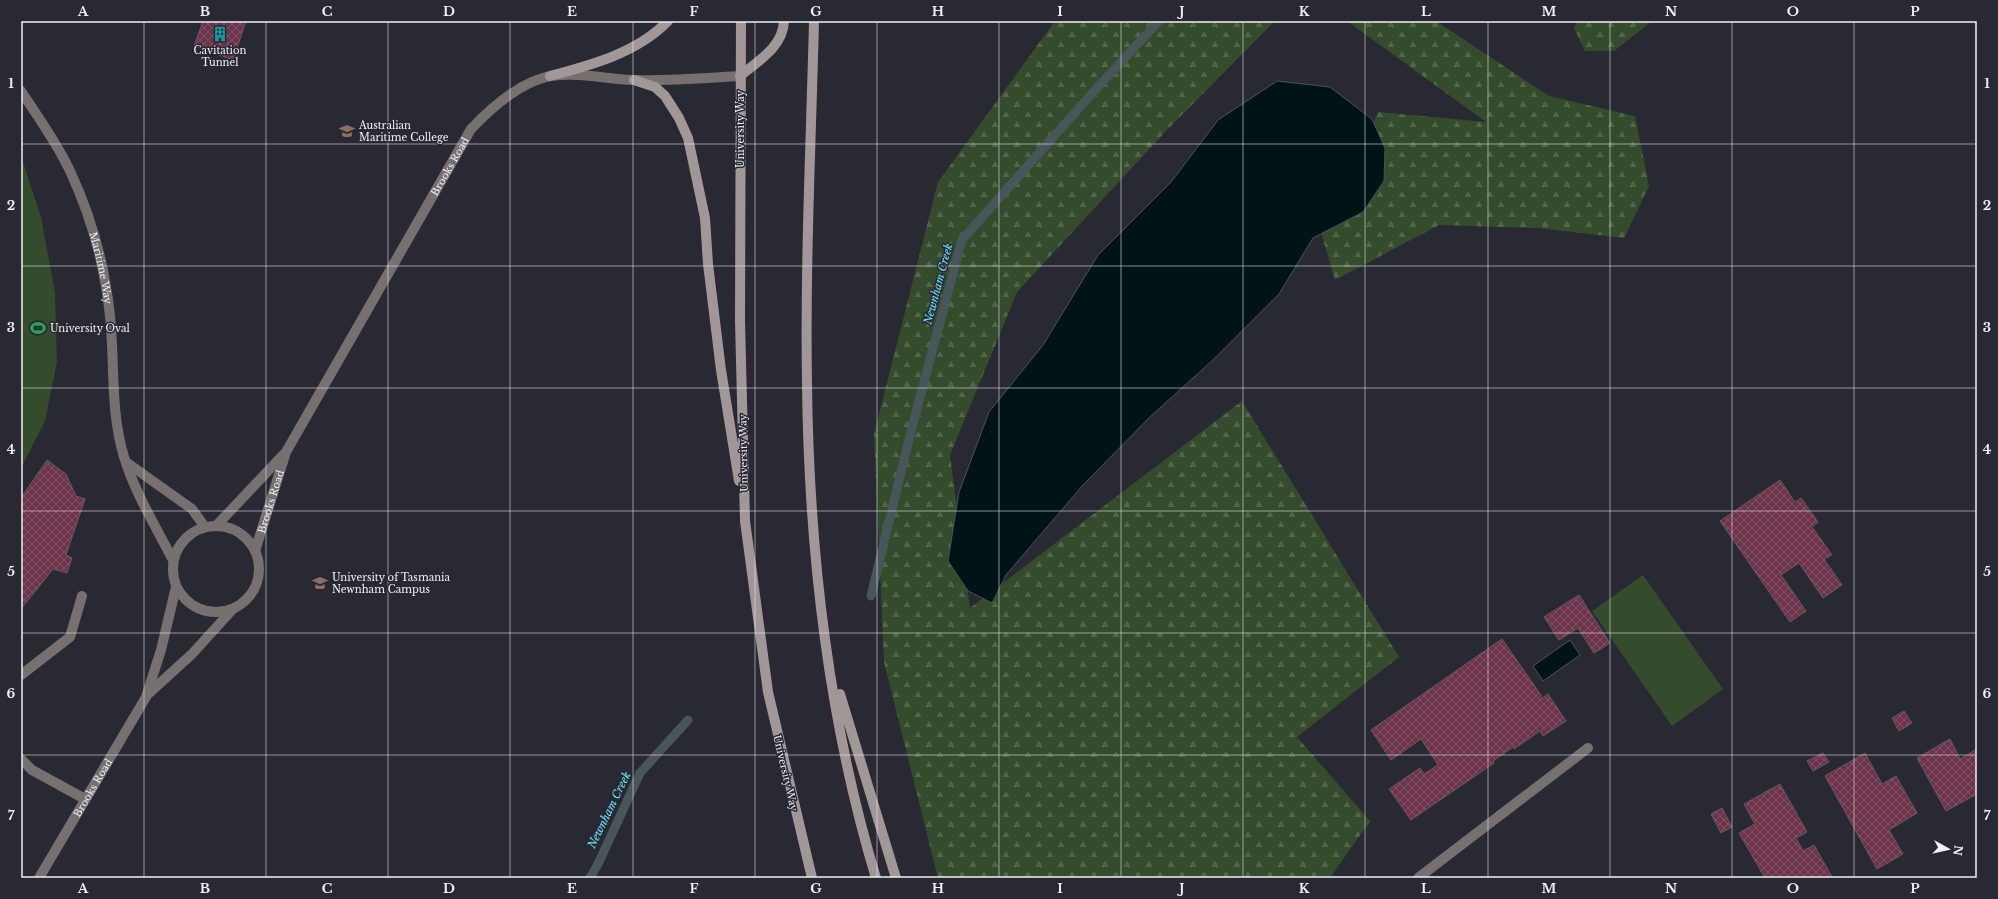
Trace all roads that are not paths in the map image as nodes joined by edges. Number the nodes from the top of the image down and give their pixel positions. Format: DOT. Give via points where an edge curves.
graph roads {
  1 [pos="668,21"];
  2 [pos="741,21"];
  3 [pos="784,21"];
  4 [pos="814,21"];
  5 [pos="550,76"];
  6 [pos="740,76"];
  7 [pos="634,80"];
  8 [pos="21,91"];
  9 [pos="286,452"];
  10 [pos="126,462"];
  11 [pos="745,521"];
  12 [pos="216,526"];
  13 [pos="205,527"];
  14 [pos="255,551"];
  15 [pos="173,560"];
  16 [pos="176,587"];
  17 [pos="82,596"];
  18 [pos="233,609"];
  19 [pos="827,650"];
  20 [pos="21,675"];
  21 [pos="146,697"];
  22 [pos="1588,748"];
  23 [pos="21,759"];
  24 [pos="85,799"];
  25 [pos="39,878"];
  26 [pos="812,878"];
  27 [pos="876,878"];
  28 [pos="896,878"];
  29 [pos="1418,878"];
  1 -- 5 [label="main road" via="653,34 622,52 600,62"];
  2 -- 6 [label="main road, University Way"];
  3 -- 6 [label="main road" via="782,36 773,48"];
  4 -- 19 [label="main road" via="807,387 816,562"];
  5 -- 7 [label="street, Brooks Road"];
  5 -- 9 [label="street, Brooks Road" via="507,96 488,110 471,129"];
  6 -- 7 [label="street, Brooks Road"];
  6 -- 11 [label="main road, University Way" via="740,321"];
  7 -- 11 [label="main road" via="655,87 665,96 688,138 706,218 708,264 721,370"];
  8 -- 10 [label="street, Maritime Way" via="70,170 84,205 101,264 110,316 116,423"];
  9 -- 12 [label="street, Brooks Road"];
  9 -- 14 [label="street, Brooks Road"];
  10 -- 13 [label="street" via="192,509"];
  10 -- 15 [label="street, Maritime Way"];
  11 -- 26 [label="main road, University Way" via="768,692"];
  12 -- 13 [label="street"];
  12 -- 14 [label="street" via="236,531 247,539"];
  13 -- 15 [label="street" via="187,537"];
  14 -- 18 [label="street" via="259,564 258,578 245,602"];
  15 -- 16 [label="street"];
  16 -- 18 [label="street" via="188,602 206,612 220,613"];
  16 -- 21 [label="street, Brooks Road" via="161,650"];
  17 -- 20 [label="street" via="70,637"];
  18 -- 21 [label="street, Brooks Road" via="192,654"];
  19 -- 27 [label="main road" via="847,764"];
  19 -- 28 [label="main road"];
  21 -- 24 [label="street, Brooks Road"];
  22 -- 29 [label="street"];
  23 -- 24 [label="street" via="32,770"];
  24 -- 25 [label="street, Brooks Road"];
}
